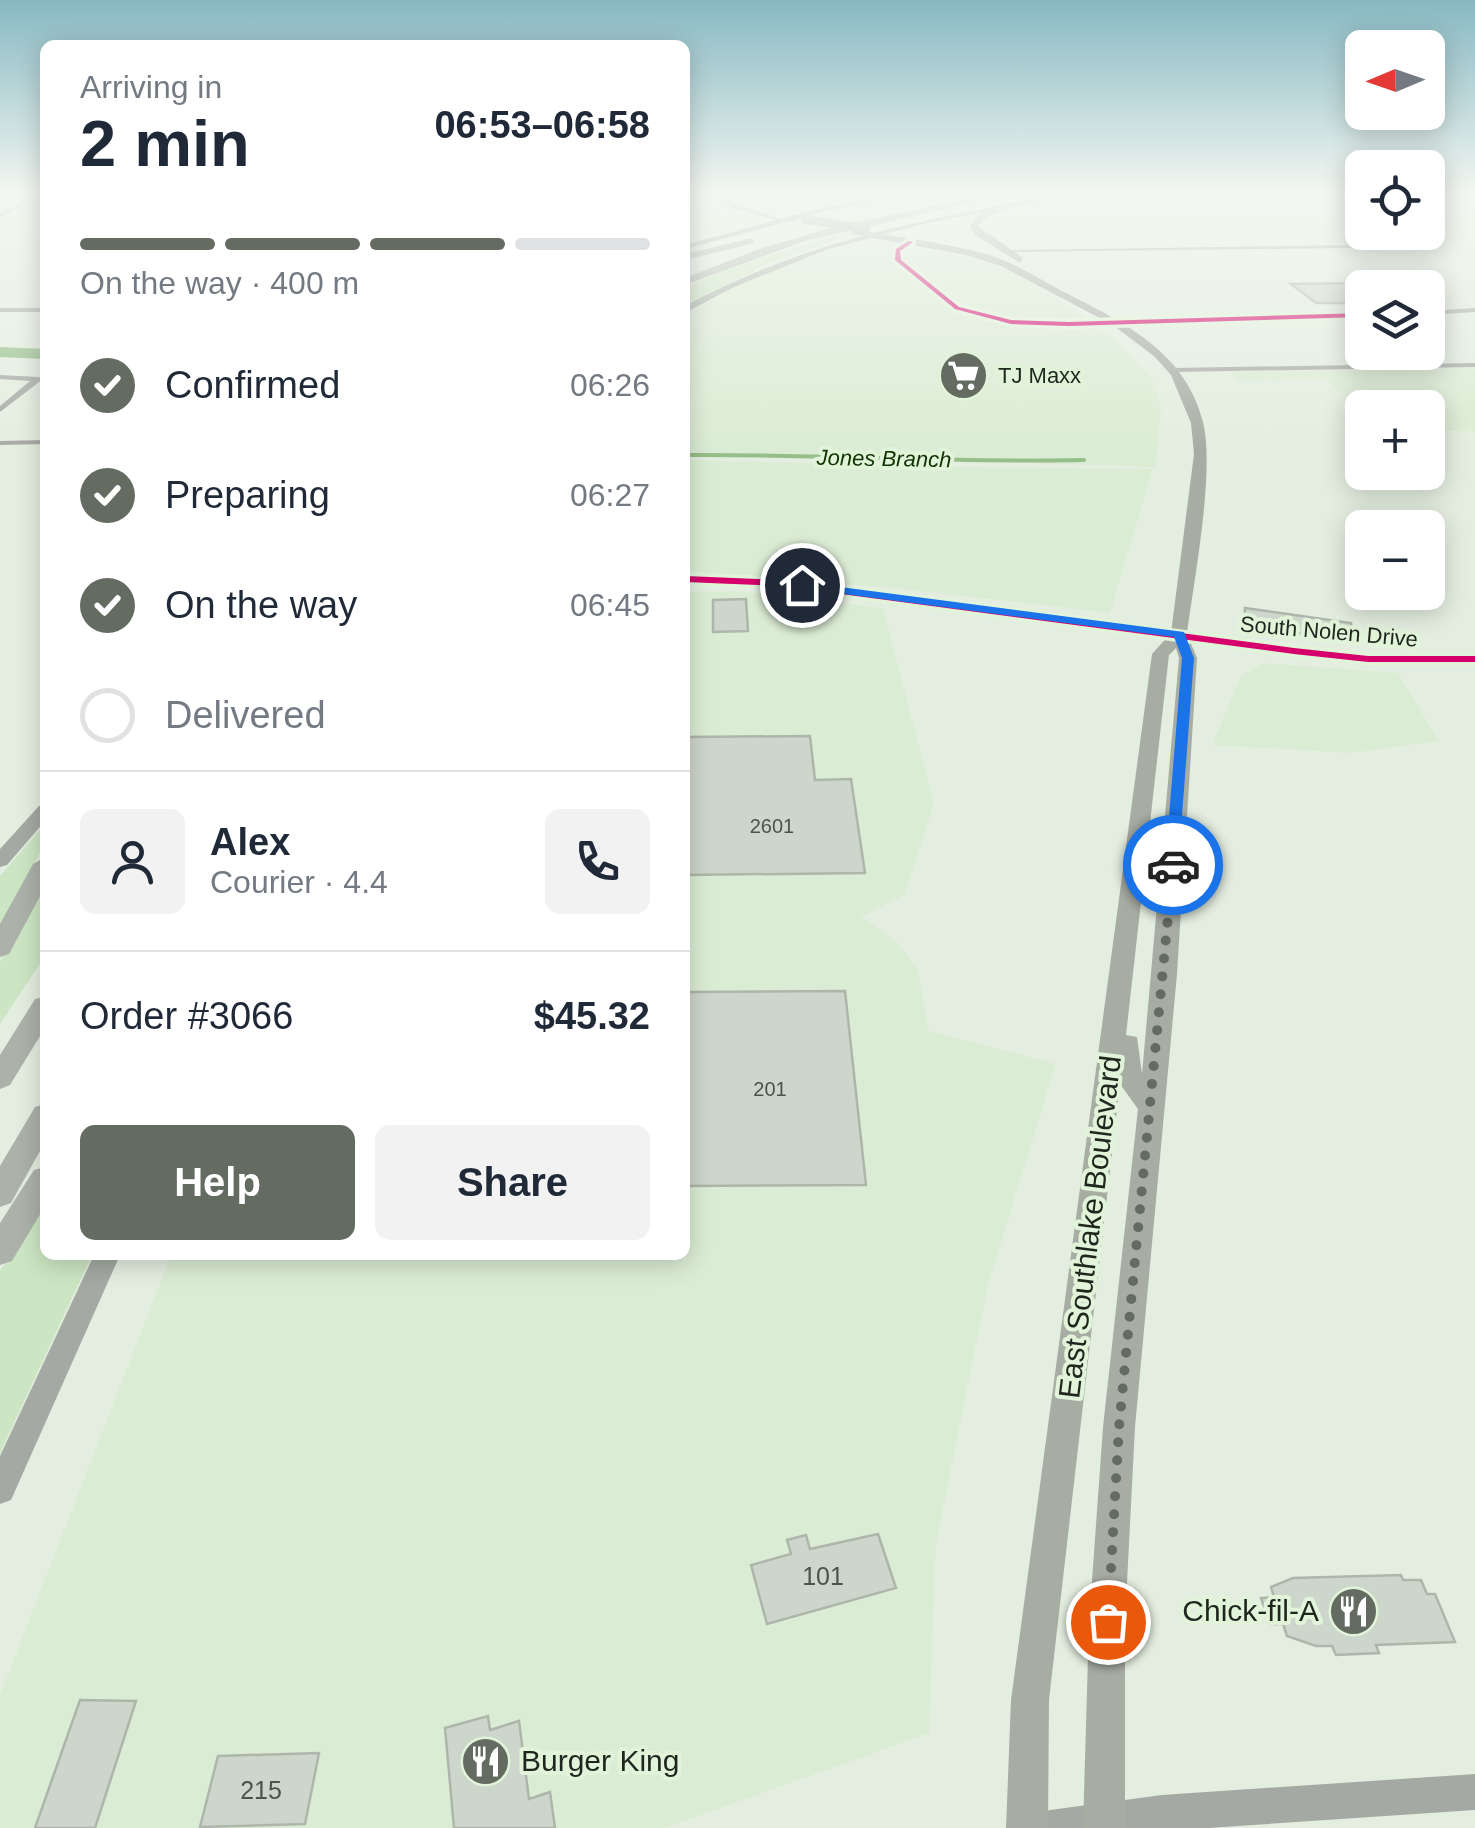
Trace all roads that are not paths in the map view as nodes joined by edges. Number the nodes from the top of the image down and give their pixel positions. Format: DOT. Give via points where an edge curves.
graph roads {
  1 [pos="740,279"];
  2 [pos="923,279"];
  3 [pos="1036,279"];
  4 [pos="1055,279"];
  5 [pos="1084,302"];
  6 [pos="690,307"];
  7 [pos="0,310"];
  8 [pos="40,310"];
  9 [pos="1475,310"];
  10 [pos="1445,312"];
  11 [pos="1345,315"];
  12 [pos="1118,322"];
  13 [pos="1475,365"];
  14 [pos="1174,370"];
  15 [pos="0,377"];
  16 [pos="40,379"];
  17 [pos="0,410"];
  18 [pos="40,442"];
  19 [pos="0,443"];
  20 [pos="690,579"];
  21 [pos="1179,634"];
  22 [pos="1475,659"];
  23 [pos="40,816"];
  24 [pos="0,861"];
  25 [pos="40,873"];
  26 [pos="0,948"];
  27 [pos="1126,951"];
  28 [pos="40,1014"];
  29 [pos="0,1078"];
  30 [pos="1151,1106"];
  31 [pos="40,1124"];
  32 [pos="40,1188"];
  33 [pos="0,1194"];
  34 [pos="0,1251"];
  35 [pos="105,1260"];
  36 [pos="0,1490"];
  37 [pos="1475,1792"];
  38 [pos="1104,1824"];
  39 [pos="1027,1828"];
  40 [pos="1050,1828"];
  1 -- 6 [label="main road"];
  2 -- 12 [label="street" via="965,311 1024,324"];
  3 -- 5 [label="main road, East Southlake Boulevard"];
  4 -- 5 [label="main road, East Southlake Boulevard" via="1086,296"];
  5 -- 12 [label="main road, East Southlake Boulevard"];
  7 -- 8 [label="street"];
  9 -- 10 [label="street"];
  11 -- 12 [label="street"];
  12 -- 14 [label="main road, East Southlake Boulevard"];
  13 -- 14 [label="street"];
  14 -- 21 [label="main road, East Southlake Boulevard" via="1195,410 1200,443"];
  15 -- 16 [label="street"];
  16 -- 17 [label="street"];
  18 -- 19 [label="street"];
  20 -- 21 [label="street, South Nolen Drive" via="781,582"];
  21 -- 22 [label="street, South Nolen Drive" via="1368,659"];
  21 -- 27 [label="main road, East Southlake Boulevard" via="1161,654"];
  21 -- 30 [label="main road, East Southlake Boulevard" via="1188,658"];
  23 -- 24 [label="main road"];
  25 -- 26 [label="highway"];
  27 -- 30 [label="main road" via="1134,984 1125,1071"];
  27 -- 39 [label="main road, East Southlake Boulevard" via="1030,1700"];
  28 -- 29 [label="highway"];
  30 -- 38 [label="main road, East Southlake Boulevard" via="1119,1427"];
  31 -- 33 [label="highway"];
  32 -- 34 [label="highway"];
  35 -- 36 [label="main road"];
  37 -- 38 [label="main road"];
  38 -- 40 [label="main road"];
}
